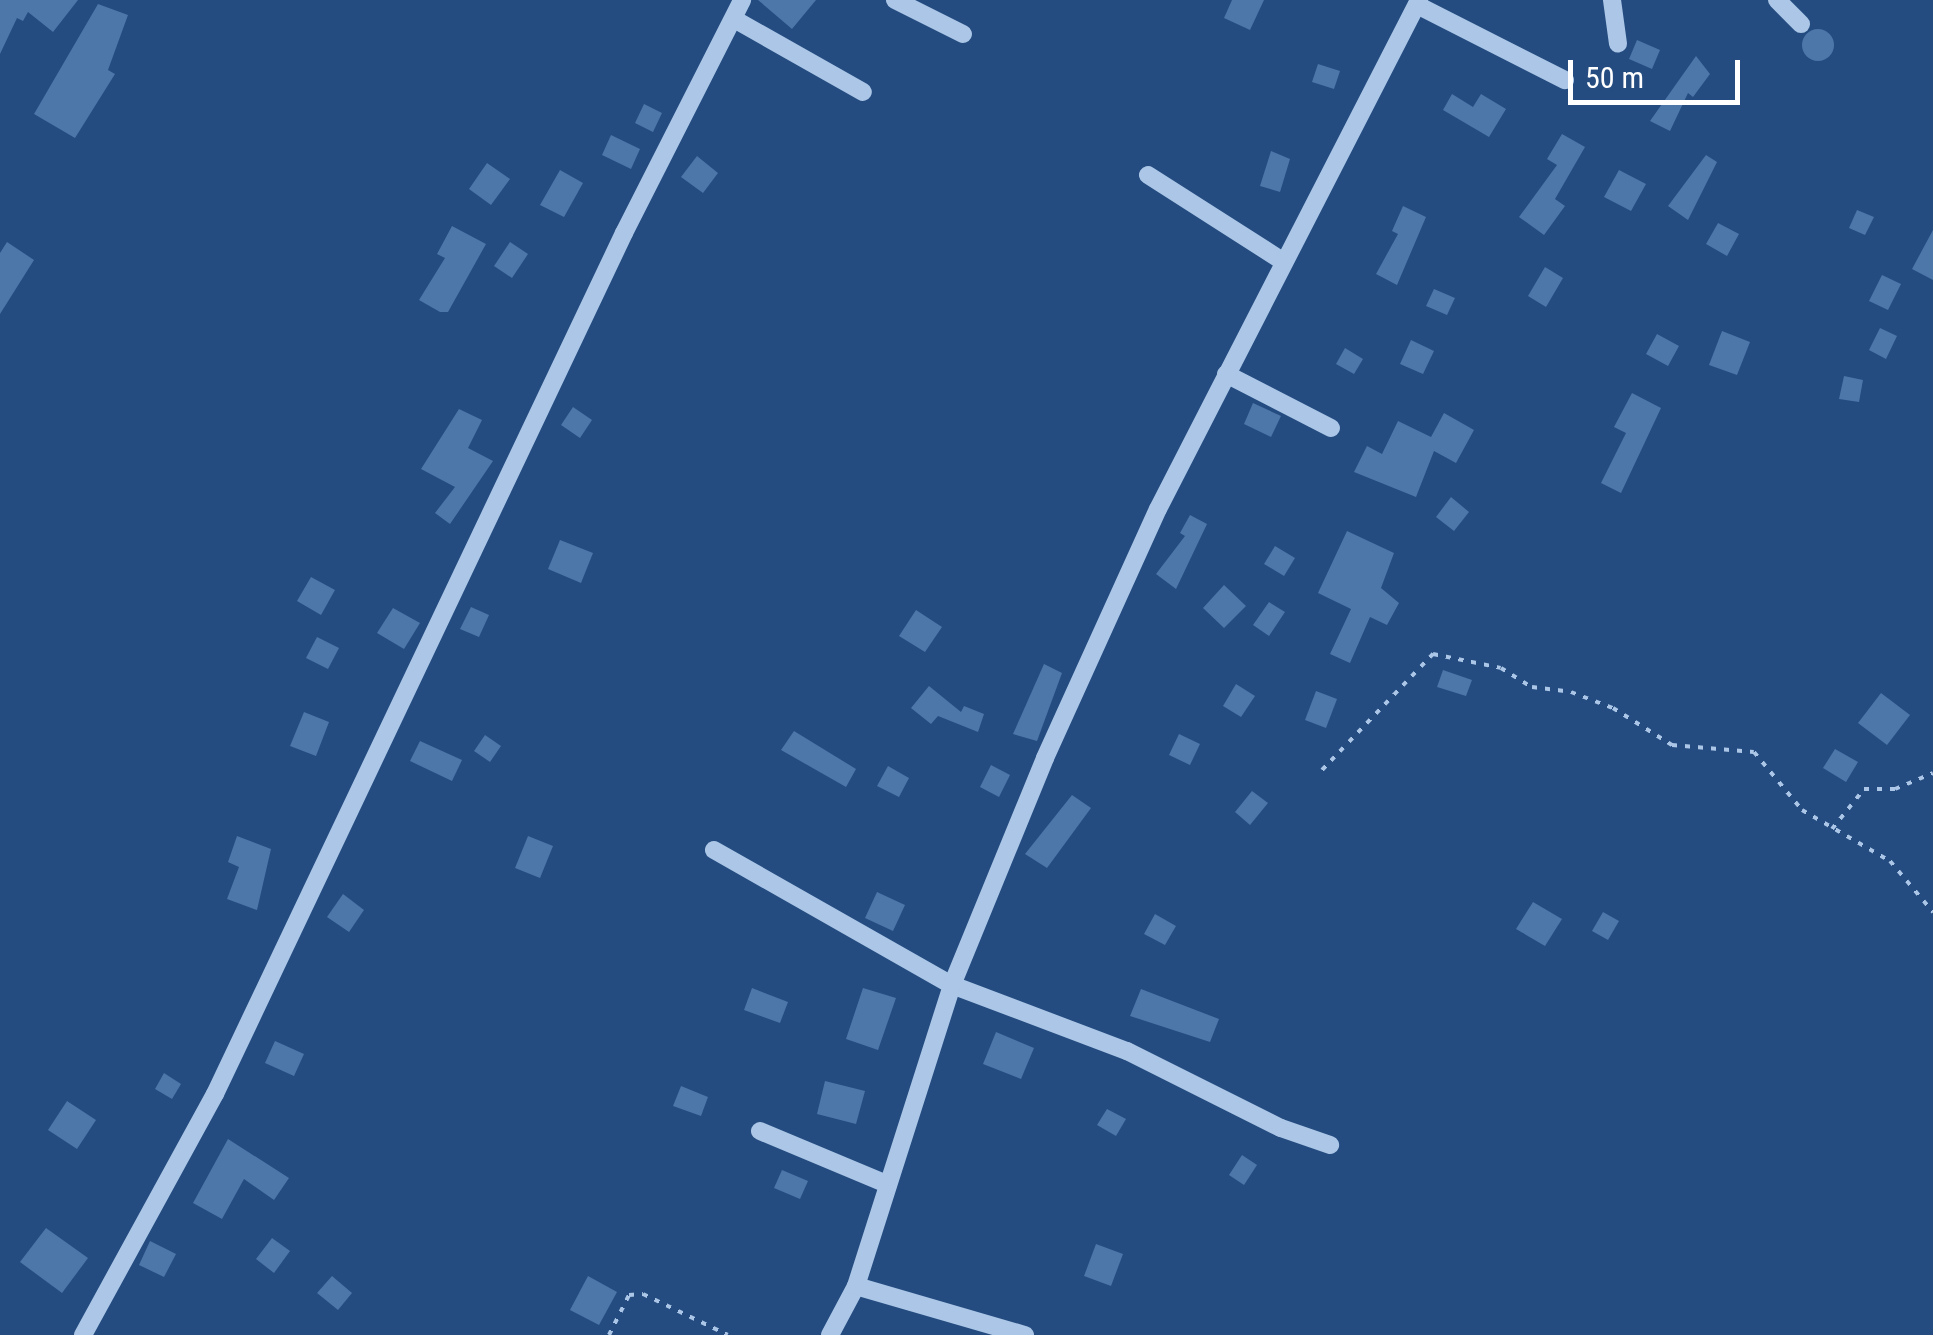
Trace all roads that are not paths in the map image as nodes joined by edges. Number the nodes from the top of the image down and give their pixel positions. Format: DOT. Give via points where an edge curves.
graph roads {
  1 [pos="742,0"];
  2 [pos="896,0"];
  3 [pos="1612,0"];
  4 [pos="1777,0"];
  5 [pos="1418,2"];
  6 [pos="734,19"];
  7 [pos="1801,24"];
  8 [pos="963,34"];
  9 [pos="1618,44"];
  10 [pos="1565,80"];
  11 [pos="864,92"];
  12 [pos="1148,175"];
  13 [pos="1284,262"];
  14 [pos="1226,374"];
  15 [pos="1331,428"];
  16 [pos="714,850"];
  17 [pos="952,985"];
  18 [pos="760,1130"];
  19 [pos="1330,1144"];
  20 [pos="887,1184"];
  21 [pos="856,1286"];
  22 [pos="83,1335"];
  23 [pos="830,1335"];
  24 [pos="1025,1335"];
  1 -- 6 [label="street"];
  2 -- 8 [label="street"];
  3 -- 9 [label="street"];
  4 -- 7 [label="street"];
  5 -- 10 [label="street"];
  5 -- 13 [label="street"];
  6 -- 11 [label="street"];
  6 -- 22 [label="street" via="624,233 215,1094"];
  12 -- 13 [label="street"];
  13 -- 14 [label="street"];
  14 -- 15 [label="street"];
  14 -- 17 [label="street" via="1045,758"];
  16 -- 17 [label="street"];
  17 -- 19 [label="street" via="1093,1037"];
  17 -- 20 [label="street"];
  18 -- 20 [label="street"];
  20 -- 21 [label="street"];
  21 -- 23 [label="street"];
  21 -- 24 [label="street"];
}
